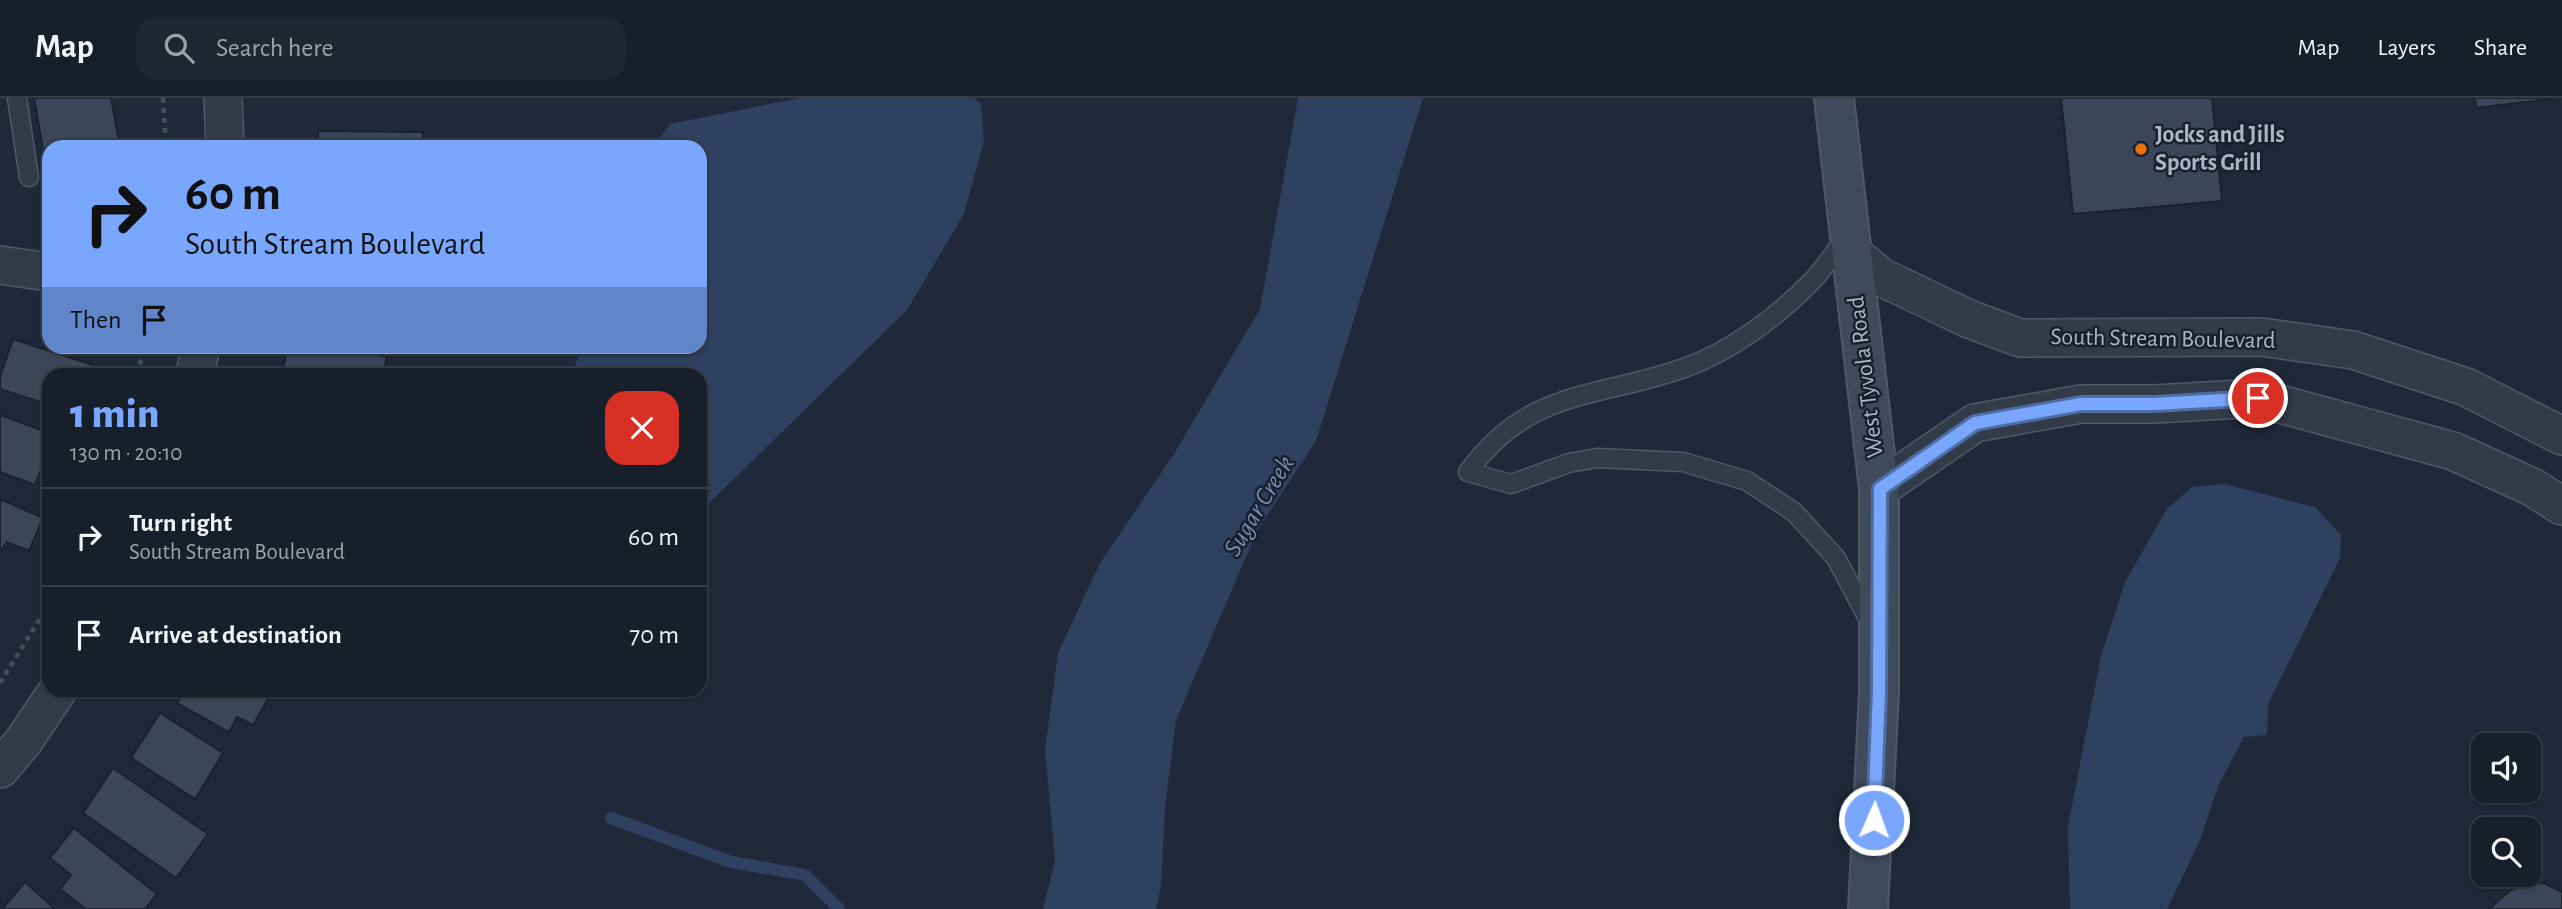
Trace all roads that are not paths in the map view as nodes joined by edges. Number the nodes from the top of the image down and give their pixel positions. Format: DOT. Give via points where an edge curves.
graph roads {
  1 [pos="17,98"];
  2 [pos="223,98"];
  3 [pos="1834,98"];
  4 [pos="225,140"];
  5 [pos="29,177"];
  6 [pos="1850,242"];
  7 [pos="0,264"];
  8 [pos="42,271"];
  9 [pos="2562,436"];
  10 [pos="1880,489"];
  11 [pos="2562,506"];
  12 [pos="1877,635"];
  13 [pos="53,697"];
  14 [pos="0,769"];
  15 [pos="1868,909"];
  1 -- 5 [label="lane"];
  2 -- 4 [label="street"];
  3 -- 6 [label="main road, West Tyvola Road"];
  6 -- 9 [label="street, South Stream Boulevard" via="1881,277 2020,338 2261,337 2354,350 2466,387"];
  6 -- 10 [label="main road, West Tyvola Road"];
  6 -- 12 [label="lane" via="1749,333 1684,368 1562,400 1534,412 1487,446 1468,472 1511,484 1597,458 1683,462 1747,481 1794,512 1836,558"];
  7 -- 8 [label="street"];
  10 -- 11 [label="street" via="1975,423 2081,404 2258,398 2454,451"];
  10 -- 12 [label="main road, West Tyvola Road"];
  12 -- 15 [label="main road, West Tyvola Road" via="1879,692"];
  13 -- 14 [label="street"];
}
